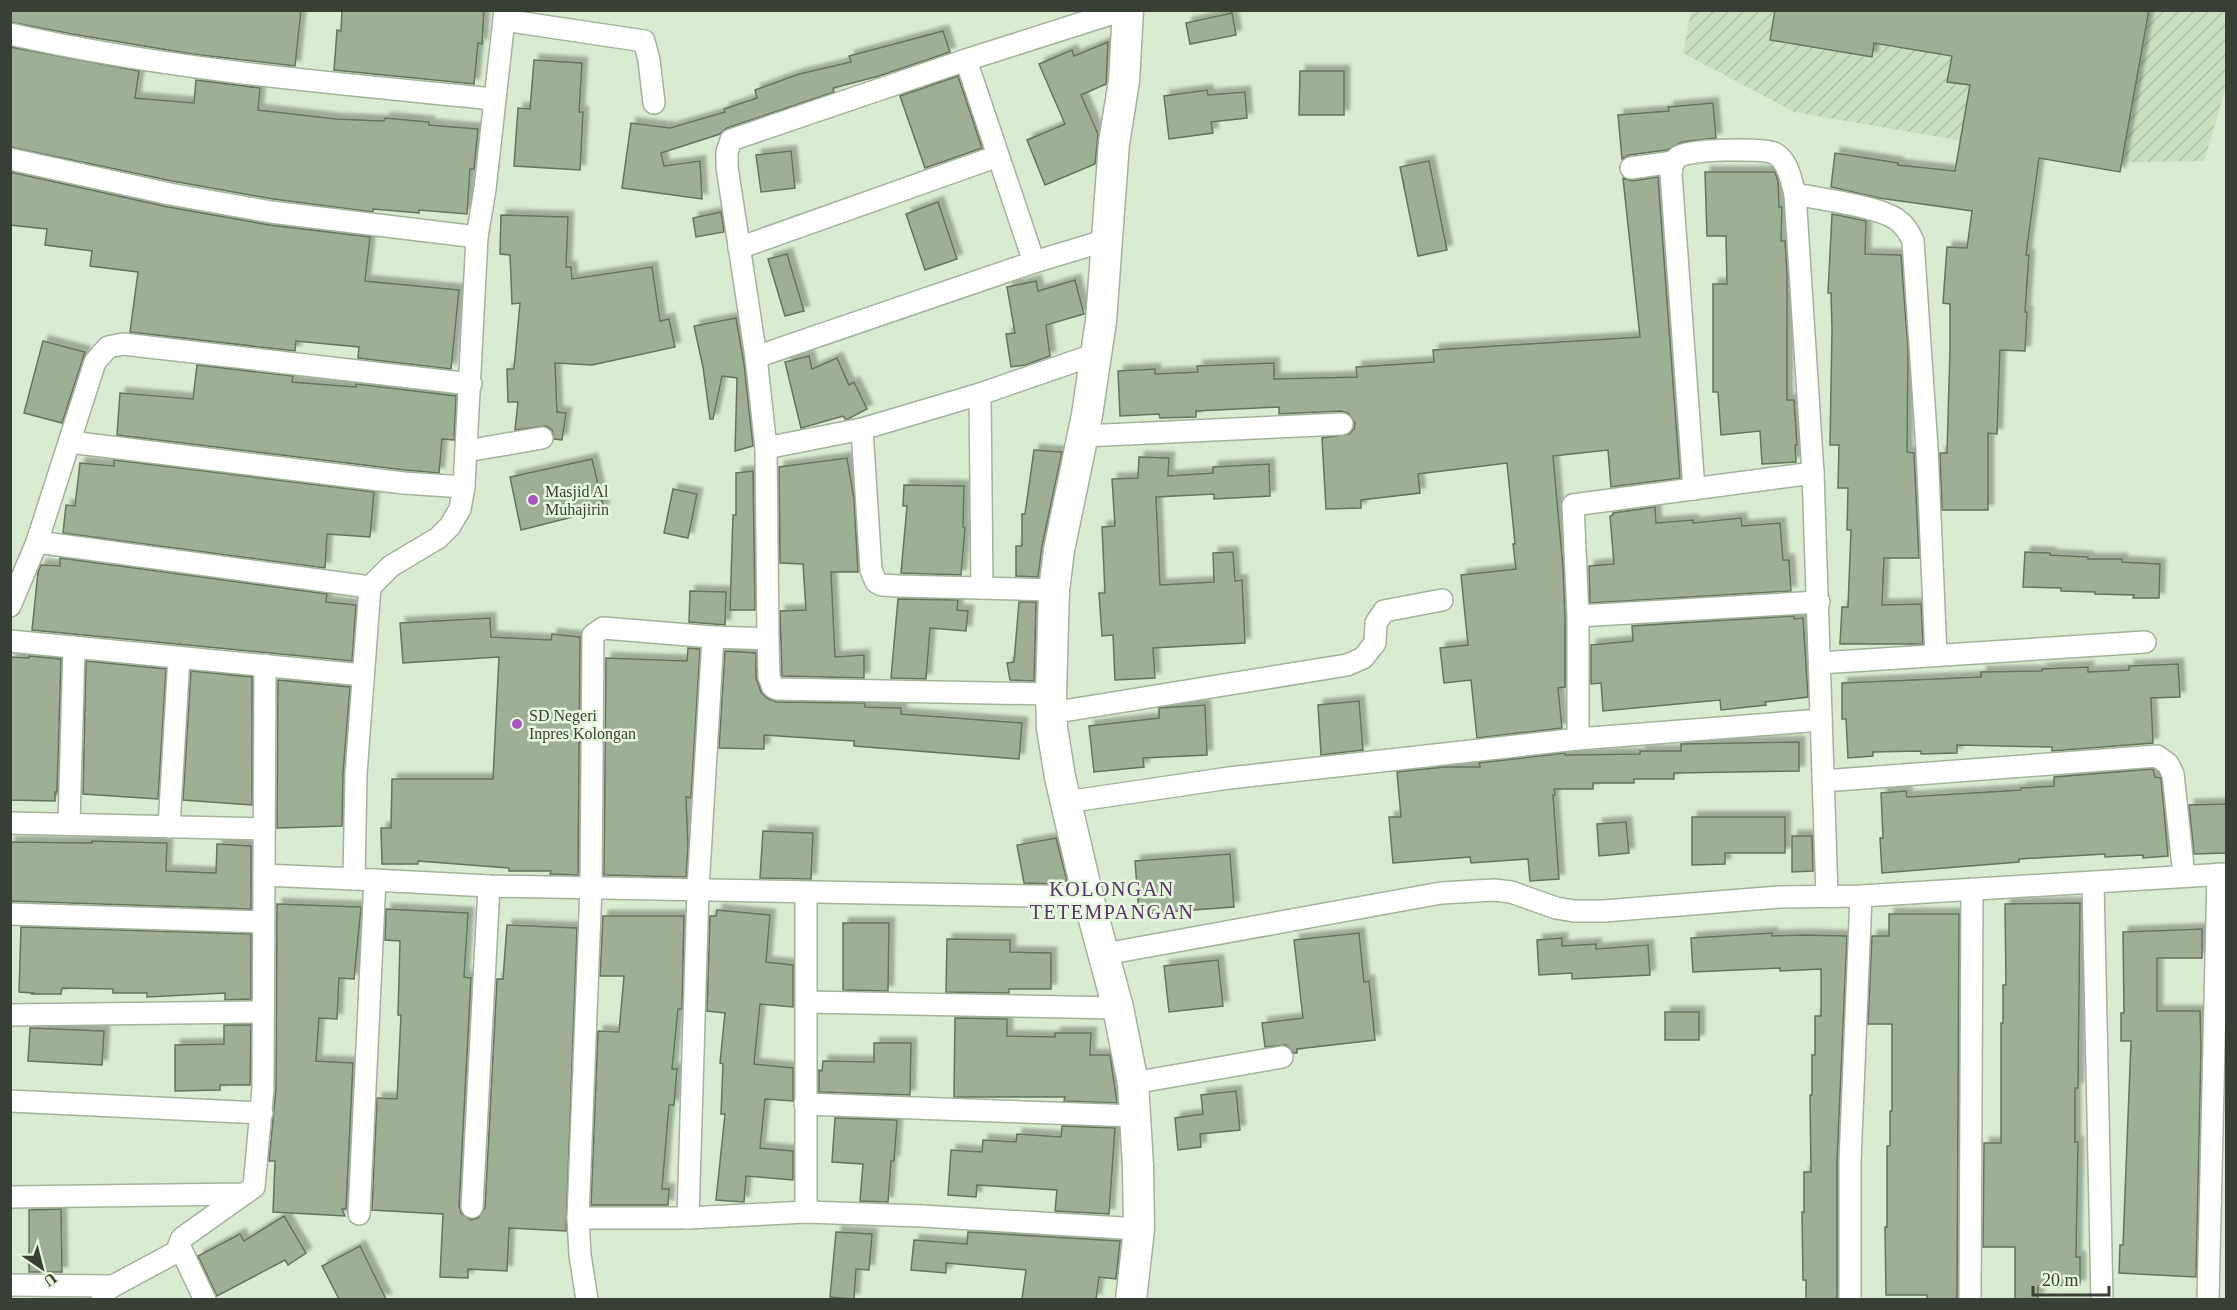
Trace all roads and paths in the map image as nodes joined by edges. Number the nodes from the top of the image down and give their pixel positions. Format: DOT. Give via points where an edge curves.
graph roads {
  1 [pos="1123,10"];
  2 [pos="1128,10"];
  3 [pos="505,15"];
  4 [pos="10,34"];
  5 [pos="966,60"];
  6 [pos="494,99"];
  7 [pos="654,103"];
  8 [pos="998,156"];
  9 [pos="10,159"];
  10 [pos="1673,162"];
  11 [pos="1631,168"];
  12 [pos="1795,194"];
  13 [pos="477,237"];
  14 [pos="1107,240"];
  15 [pos="739,248"];
  16 [pos="1034,262"];
  17 [pos="1096,354"];
  18 [pos="756,357"];
  19 [pos="471,384"];
  20 [pos="980,394"];
  21 [pos="1342,424"];
  22 [pos="862,429"];
  23 [pos="1084,436"];
  24 [pos="542,438"];
  25 [pos="70,442"];
  26 [pos="766,448"];
  27 [pos="466,451"];
  28 [pos="1813,473"];
  29 [pos="464,487"];
  30 [pos="1694,489"];
  31 [pos="37,543"];
  32 [pos="370,587"];
  33 [pos="982,588"];
  34 [pos="1054,590"];
  35 [pos="1442,600"];
  36 [pos="1818,602"];
  37 [pos="10,606"];
  38 [pos="1578,616"];
  39 [pos="713,637"];
  40 [pos="768,639"];
  41 [pos="10,641"];
  42 [pos="2145,642"];
  43 [pos="74,647"];
  44 [pos="1936,655"];
  45 [pos="179,657"];
  46 [pos="1820,663"];
  47 [pos="265,664"];
  48 [pos="363,675"];
  49 [pos="1051,703"];
  50 [pos="1821,720"];
  51 [pos="1578,738"];
  52 [pos="1822,782"];
  53 [pos="1066,802"];
  54 [pos="10,823"];
  55 [pos="69,824"];
  56 [pos="169,826"];
  57 [pos="264,829"];
  58 [pos="2222,874"];
  59 [pos="264,875"];
  60 [pos="2184,876"];
  61 [pos="354,879"];
  62 [pos="375,880"];
  63 [pos="2092,882"];
  64 [pos="489,886"];
  65 [pos="591,887"];
  66 [pos="698,889"];
  67 [pos="1972,889"];
  68 [pos="806,892"];
  69 [pos="1827,896"];
  70 [pos="1861,896"];
  71 [pos="1089,897"];
  72 [pos="10,914"];
  73 [pos="263,922"];
  74 [pos="1105,954"];
  75 [pos="807,1002"];
  76 [pos="1118,1008"];
  77 [pos="263,1012"];
  78 [pos="10,1015"];
  79 [pos="1282,1057"];
  80 [pos="1133,1083"];
  81 [pos="10,1101"];
  82 [pos="805,1104"];
  83 [pos="261,1113"];
  84 [pos="1136,1116"];
  85 [pos="244,1194"];
  86 [pos="10,1197"];
  87 [pos="472,1207"];
  88 [pos="806,1212"];
  89 [pos="359,1214"];
  90 [pos="578,1218"];
  91 [pos="688,1218"];
  92 [pos="1139,1229"];
  93 [pos="180,1250"];
  94 [pos="10,1285"];
  95 [pos="113,1286"];
  96 [pos="95,1299"];
  97 [pos="205,1299"];
  98 [pos="587,1299"];
  99 [pos="1131,1299"];
  100 [pos="1850,1299"];
  101 [pos="1970,1299"];
  102 [pos="2102,1299"];
  103 [pos="2208,1299"];
  1 -- 5 [label="street"];
  2 -- 14 [label="street"];
  3 -- 6 [label="street"];
  3 -- 7 [label="street" via="644,41"];
  4 -- 6 [label="street" via="149,60"];
  5 -- 8 [label="street"];
  5 -- 15 [label="street" via="731,140 727,167"];
  6 -- 13 [label="street"];
  8 -- 15 [label="street"];
  8 -- 16 [label="street"];
  9 -- 13 [label="street" via="271,212"];
  10 -- 11 [label="street"];
  10 -- 12 [label="street" via="1679,156 1701,151 1775,153 1784,163"];
  10 -- 30 [label="street"];
  12 -- 28 [label="street"];
  12 -- 44 [label="street" via="1883,212 1906,227 1913,241"];
  13 -- 19 [label="street"];
  14 -- 16 [label="street"];
  14 -- 17 [label="street"];
  15 -- 18 [label="street"];
  16 -- 18 [label="street"];
  17 -- 20 [label="street"];
  17 -- 23 [label="street"];
  18 -- 26 [label="street"];
  19 -- 25 [label="street" via="115,344 94,362"];
  19 -- 27 [label="street"];
  20 -- 22 [label="street"];
  20 -- 33 [label="street"];
  21 -- 23 [label="street"];
  22 -- 26 [label="street"];
  22 -- 33 [label="street" via="876,582"];
  23 -- 34 [label="street"];
  24 -- 27 [label="street"];
  25 -- 29 [label="street"];
  25 -- 31 [label="street"];
  26 -- 40 [label="street"];
  27 -- 29 [label="street"];
  28 -- 30 [label="street"];
  28 -- 36 [label="street"];
  29 -- 32 [label="street" via="460,509 450,526 438,538 391,566"];
  30 -- 38 [label="street" via="1573,505"];
  31 -- 32 [label="street"];
  31 -- 37 [label="street"];
  32 -- 48 [label="street"];
  33 -- 34 [label="street"];
  34 -- 49 [label="street"];
  35 -- 49 [label="street" via="1384,611 1376,623 1375,643 1363,658 1347,665"];
  36 -- 38 [label="street"];
  36 -- 46 [label="street"];
  38 -- 51 [label="street"];
  39 -- 40 [label="street"];
  39 -- 65 [label="street" via="603,628 593,635"];
  39 -- 66 [label="street"];
  40 -- 49 [label="street" via="769,677 777,689"];
  41 -- 43 [label="street"];
  42 -- 44 [label="street"];
  43 -- 45 [label="street"];
  43 -- 55 [label="street"];
  44 -- 46 [label="street"];
  45 -- 47 [label="street"];
  45 -- 56 [label="street"];
  46 -- 50 [label="street"];
  47 -- 48 [label="street"];
  47 -- 57 [label="street"];
  48 -- 61 [label="street"];
  49 -- 53 [label="street"];
  50 -- 51 [label="street"];
  50 -- 52 [label="street"];
  51 -- 53 [label="street" via="1229,778"];
  52 -- 60 [label="street" via="2157,756 2173,774"];
  52 -- 69 [label="street"];
  53 -- 71 [label="street"];
  54 -- 55 [label="street"];
  55 -- 56 [label="street"];
  56 -- 57 [label="street"];
  57 -- 59 [label="street"];
  58 -- 60 [label="street"];
  58 -- 103 [label="street"];
  59 -- 61 [label="street"];
  59 -- 73 [label="street"];
  60 -- 63 [label="street"];
  61 -- 62 [label="street"];
  62 -- 64 [label="street"];
  62 -- 89 [label="street"];
  63 -- 67 [label="street"];
  63 -- 102 [label="street"];
  64 -- 65 [label="street"];
  64 -- 87 [label="street"];
  65 -- 66 [label="street"];
  65 -- 90 [label="street"];
  66 -- 68 [label="street"];
  66 -- 91 [label="street"];
  67 -- 70 [label="street"];
  67 -- 101 [label="street"];
  68 -- 71 [label="street"];
  68 -- 75 [label="street"];
  69 -- 70 [label="street"];
  69 -- 74 [label="street" via="1574,911 1511,892 1477,890"];
  70 -- 100 [label="street" via="1850,1161"];
  71 -- 74 [label="street"];
  72 -- 73 [label="street"];
  73 -- 77 [label="street"];
  74 -- 76 [label="street"];
  75 -- 76 [label="street"];
  75 -- 82 [label="street"];
  76 -- 80 [label="street"];
  77 -- 78 [label="street"];
  77 -- 83 [label="street"];
  79 -- 80 [label="street"];
  80 -- 84 [label="street"];
  81 -- 83 [label="street"];
  82 -- 84 [label="street"];
  82 -- 88 [label="street"];
  83 -- 85 [label="street" via="255,1184"];
  84 -- 92 [label="street"];
  85 -- 86 [label="street"];
  85 -- 93 [label="street" via="182,1238"];
  88 -- 91 [label="street"];
  88 -- 92 [label="street"];
  90 -- 91 [label="street"];
  90 -- 98 [label="street"];
  92 -- 99 [label="street"];
  93 -- 95 [label="street"];
  93 -- 97 [label="street"];
  94 -- 95 [label="street"];
  95 -- 96 [label="street"];
}
